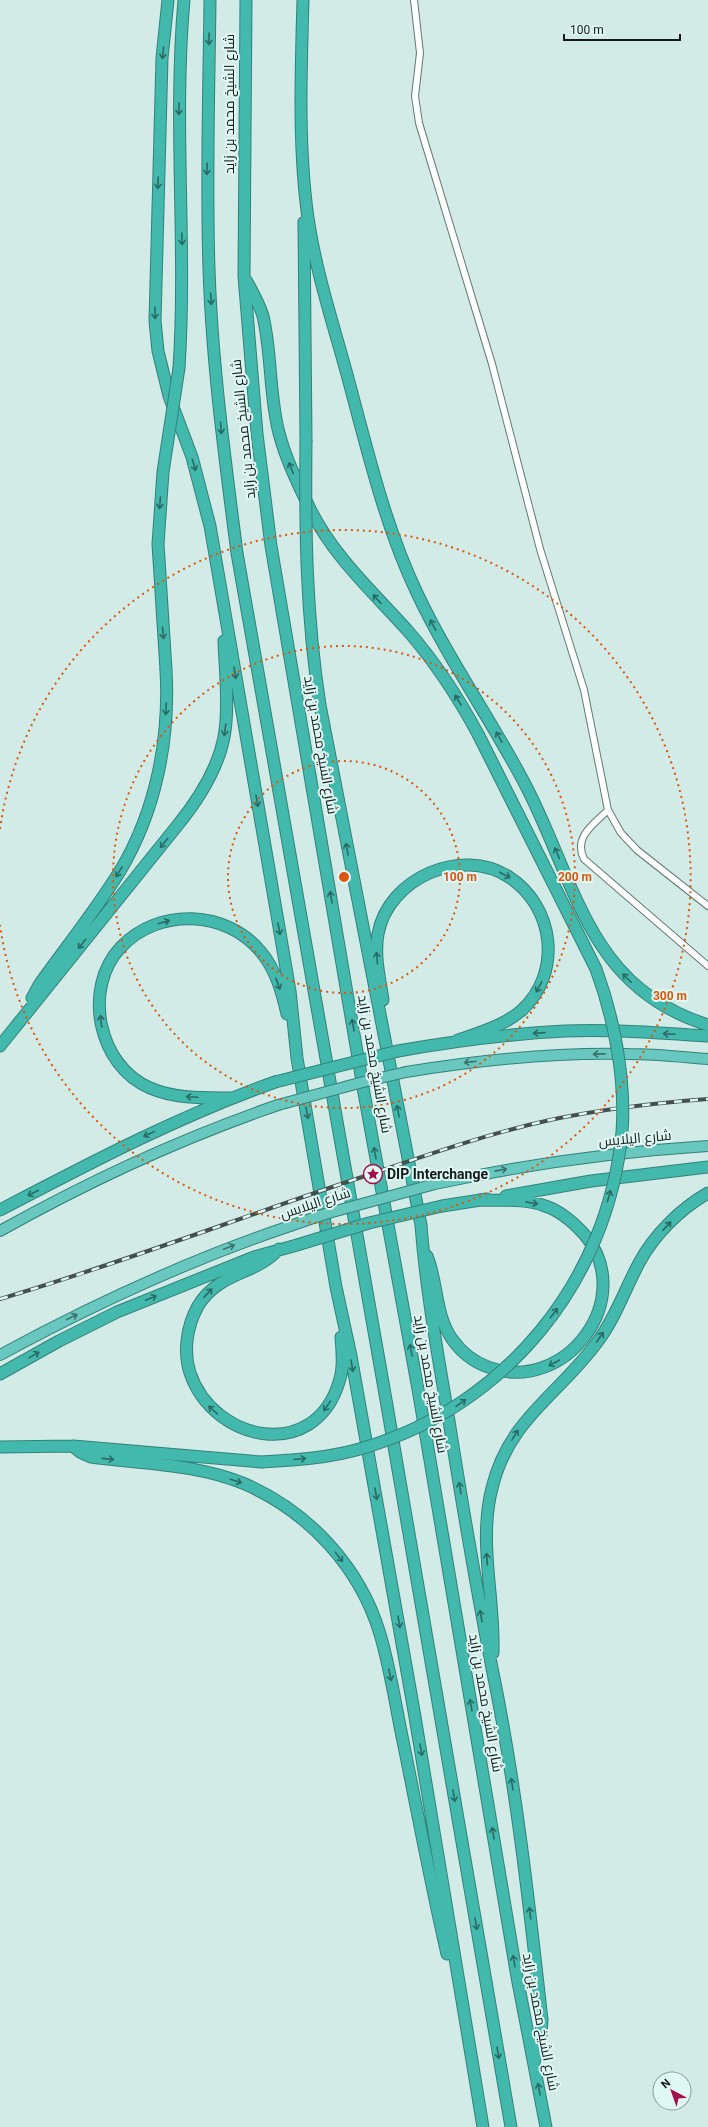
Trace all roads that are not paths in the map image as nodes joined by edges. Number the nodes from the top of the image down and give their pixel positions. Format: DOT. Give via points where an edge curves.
graph roads {
  1 [pos="168,0"];
  2 [pos="184,0"];
  3 [pos="210,0"];
  4 [pos="246,0"];
  5 [pos="303,0"];
  6 [pos="414,0"];
  7 [pos="304,185"];
  8 [pos="244,276"];
  9 [pos="222,593"];
  10 [pos="608,810"];
  11 [pos="708,906"];
  12 [pos="708,966"];
  13 [pos="25,1015"];
  14 [pos="708,1025"];
  15 [pos="708,1036"];
  16 [pos="383,1039"];
  17 [pos="456,1041"];
  18 [pos="0,1046"];
  19 [pos="297,1058"];
  20 [pos="708,1059"];
  21 [pos="231,1098"];
  22 [pos="708,1146"];
  23 [pos="708,1167"];
  24 [pos="708,1193"];
  25 [pos="479,1200"];
  26 [pos="0,1210"];
  27 [pos="0,1231"];
  28 [pos="422,1246"];
  29 [pos="279,1249"];
  30 [pos="336,1287"];
  31 [pos="0,1355"];
  32 [pos="0,1374"];
  33 [pos="73,1446"];
  34 [pos="0,1447"];
  35 [pos="492,1668"];
  36 [pos="459,1986"];
  37 [pos="534,2062"];
  38 [pos="483,2127"];
  39 [pos="511,2127"];
  40 [pos="546,2127"];
  1 -- 9 [label="highway, one-way" via="162,58 155,321 158,351 169,396 202,492"];
  2 -- 13 [label="highway, one-way, bridge" via="179,123 182,268 179,368 163,472 158,544 167,692 163,744 153,796 120,870 39,985"];
  3 -- 39 [label="highway, شارع الشيخ محمد بن زايد, one-way" via="207,192 209,271 222,436 237,553"];
  4 -- 8 [label="highway, شارع الشيخ محمد بن زايد"];
  5 -- 7 [label="highway"];
  6 -- 10 [label="street" via="420,53 415,96 418,123 492,364 540,549 584,690"];
  14 -- 7 [label="highway, one-way" via="671,1010 647,996 622,973 601,947 578,905 542,819 514,763 445,647 417,594 396,545 379,494 314,252"];
  16 -- 7 [label="highway, one-way, bridge" via="312,654 306,582"];
  33 -- 8 [label="highway, one-way, bridge" via="262,1462 315,1458 362,1448 412,1430 456,1406 478,1391 521,1353 559,1307 585,1262 604,1212 616,1169 622,1130 617,1049 605,994 596,969 478,734 447,682 338,555 312,512 295,477 279,432 262,315"];
  37 -- 8 [label="highway, شارع الشيخ محمد بن زايد, one-way" via="517,1977 418,1389 271,546 257,434"];
  9 -- 13 [label="highway, one-way" via="225,731 212,773 190,811"];
  9 -- 19 [label="highway, one-way" via="290,991"];
  10 -- 11 [label="street" via="621,833 637,850"];
  10 -- 12 [label="street" via="582,837 584,859"];
  13 -- 18 [label="highway"];
  15 -- 17 [label="highway, one-way" via="588,1031"];
  16 -- 17 [label="highway, one-way" via="384,1006 376,949 383,918 401,892 427,874 442,869 479,866 509,877 533,899 547,929 549,961 534,997 522,1010 495,1026"];
  28 -- 16 [label="highway, one-way" via="421,1225"];
  17 -- 21 [label="highway, bridge" via="398,1051 275,1082"];
  21 -- 19 [label="highway, one-way" via="170,1095 149,1088 116,1060 105,1041 100,1024 103,980 121,947 134,936 167,921 190,919 220,924 249,940 268,962 279,984"];
  19 -- 30 [label="highway, one-way"];
  20 -- 27 [label="highway, one-way, bridge" via="630,1054 502,1058 406,1072 363,1082 278,1105 215,1127 155,1152"];
  21 -- 26 [label="highway, one-way" via="120,1148"];
  31 -- 22 [label="highway, شارع اليلايس, one-way, bridge" via="57,1324 149,1280 210,1254 339,1210 435,1184 541,1163"];
  23 -- 25 [label="highway" via="591,1181"];
  35 -- 24 [label="highway, one-way" via="493,1632 486,1527 492,1487 506,1449 529,1416 599,1340 649,1248 673,1220"];
  25 -- 28 [label="highway, one-way" via="527,1201 545,1205 569,1220 596,1252 603,1278 596,1318 588,1334 566,1356 545,1368 520,1372 495,1369 471,1358 457,1345 446,1329 439,1311 432,1270"];
  25 -- 29 [label="highway, bridge" via="369,1223"];
  35 -- 28 [label="highway, one-way" via="468,1541"];
  30 -- 29 [label="highway, one-way" via="342,1366 339,1382 323,1412 310,1423 278,1434 248,1431 222,1418 200,1396 188,1368 187,1337 192,1319 199,1305 214,1288 230,1277 266,1262"];
  32 -- 29 [label="highway, one-way" via="117,1312"];
  30 -- 36 [label="highway, one-way" via="387,1555"];
  33 -- 34 [label="highway"];
  33 -- 36 [label="highway, one-way" via="91,1457 195,1470 243,1484 269,1496 308,1522 342,1560 360,1588 380,1633 446,1949"];
  37 -- 35 [label="highway, one-way" via="542,2020 524,1859"];
  36 -- 38 [label="highway"];
  40 -- 37 [label="highway, شارع الشيخ محمد بن زايد, one-way"];
}
